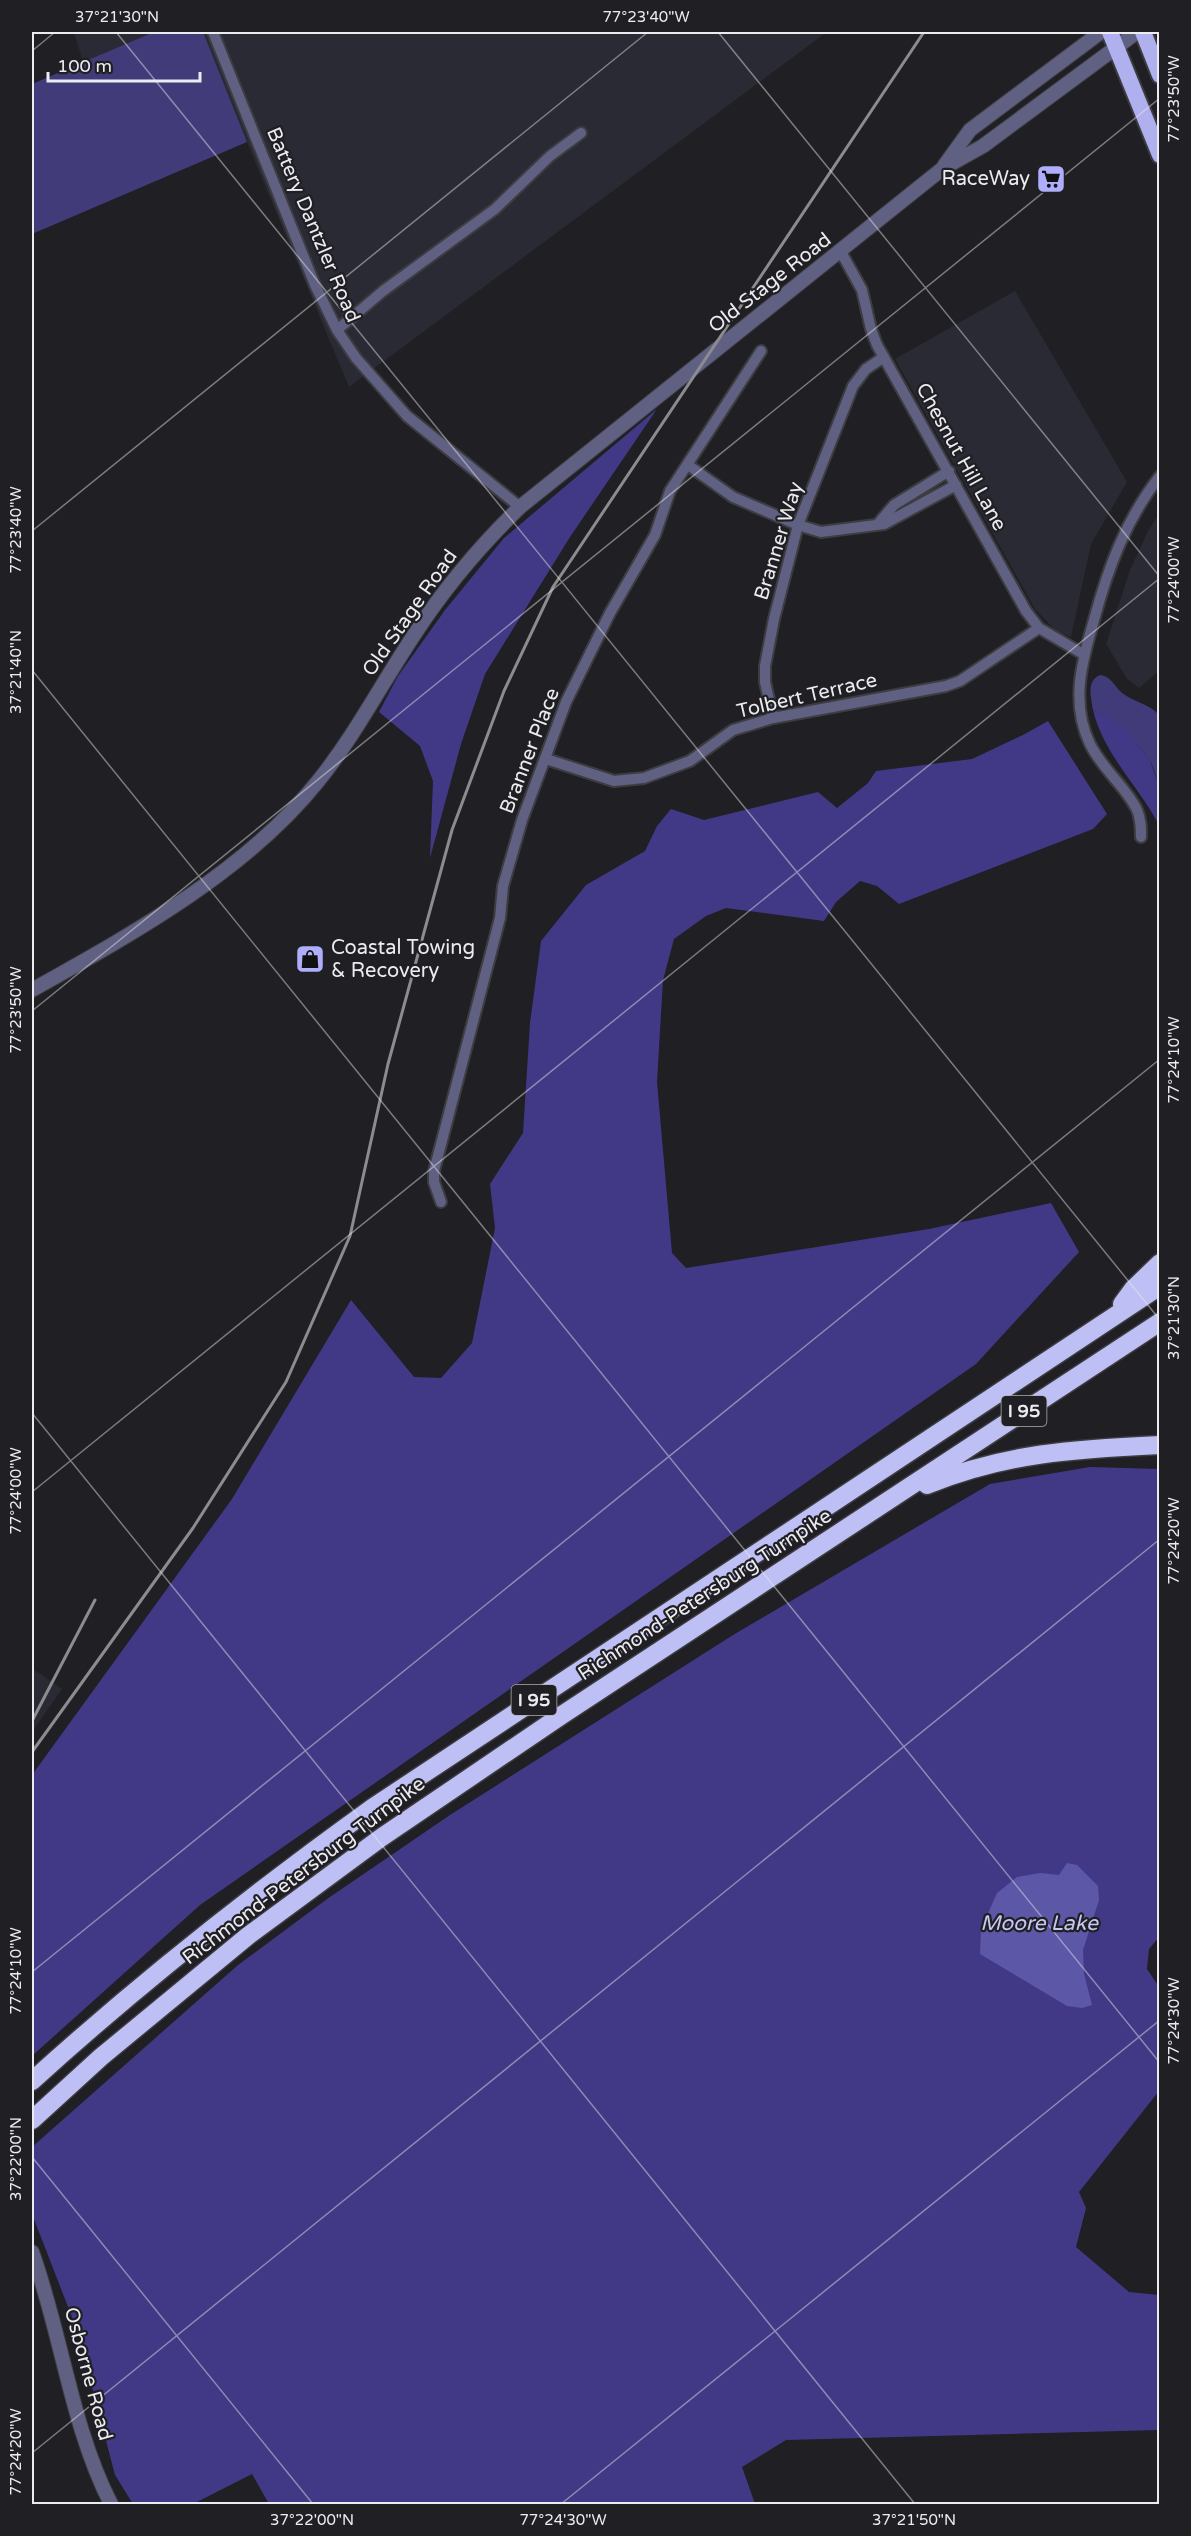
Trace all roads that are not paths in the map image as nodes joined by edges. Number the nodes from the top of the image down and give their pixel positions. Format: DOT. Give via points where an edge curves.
graph roads {
  1 [pos="213,32"];
  2 [pos="1101,32"];
  3 [pos="1137,32"];
  4 [pos="1143,32"];
  5 [pos="1112,39"];
  6 [pos="1160,75"];
  7 [pos="581,132"];
  8 [pos="1160,155"];
  9 [pos="942,169"];
  10 [pos="841,252"];
  11 [pos="337,330"];
  12 [pos="761,351"];
  13 [pos="884,357"];
  14 [pos="688,465"];
  15 [pos="949,471"];
  16 [pos="1160,476"];
  17 [pos="956,485"];
  18 [pos="520,507"];
  19 [pos="798,525"];
  20 [pos="877,525"];
  21 [pos="1039,628"];
  22 [pos="1083,654"];
  23 [pos="773,718"];
  24 [pos="546,759"];
  25 [pos="1142,837"];
  26 [pos="32,990"];
  27 [pos="441,1202"];
  28 [pos="1160,1263"];
  29 [pos="1160,1286"];
  30 [pos="1114,1316"];
  31 [pos="1160,1322"];
  32 [pos="1160,1445"];
  33 [pos="889,1501"];
  34 [pos="32,2081"];
  35 [pos="32,2120"];
  36 [pos="32,2252"];
  37 [pos="111,2505"];
  1 -- 11 [label="street, Battery Dantzler Road" via="311,276"];
  2 -- 9 [label="street, Old Stage Road" via="970,130"];
  3 -- 5 [label="street, Old Stage Road"];
  4 -- 6 [label="highway"];
  5 -- 8 [label="highway"];
  5 -- 9 [label="street, Old Stage Road" via="983,146"];
  7 -- 11 [label="street" via="495,209 382,291"];
  9 -- 10 [label="street, Old Stage Road"];
  10 -- 13 [label="street, Chesnut Hill Lane" via="862,290 871,329"];
  10 -- 18 [label="street, Old Stage Road"];
  11 -- 18 [label="street, Battery Dantzler Road" via="394,405"];
  12 -- 14 [label="street, Branner Place"];
  13 -- 15 [label="street, Chesnut Hill Lane"];
  13 -- 19 [label="street, Branner Way" via="866,369 853,386"];
  14 -- 19 [label="street" via="733,497"];
  14 -- 24 [label="street, Branner Place" via="670,491 655,535 570,692"];
  15 -- 17 [label="street, Chesnut Hill Lane"];
  15 -- 20 [label="street" via="894,504"];
  16 -- 22 [label="street" via="1136,511 1112,560"];
  17 -- 20 [label="street"];
  17 -- 21 [label="street, Chesnut Hill Lane"];
  18 -- 26 [label="street, Old Stage Road" via="491,535 439,599 345,745 272,832 218,876"];
  19 -- 20 [label="street" via="821,532"];
  19 -- 23 [label="street, Branner Way" via="765,666"];
  21 -- 22 [label="street, Chesnut Hill Lane"];
  21 -- 23 [label="street, Tolbert Terrace" via="960,681 946,686"];
  22 -- 25 [label="street" via="1079,683 1083,724 1100,761 1134,804"];
  23 -- 24 [label="street, Tolbert Terrace" via="733,730 690,761 644,778 614,781"];
  24 -- 27 [label="street, Branner Place" via="508,864 500,918 434,1172"];
  28 -- 30 [label="highway"];
  29 -- 30 [label="highway, Richmond-Petersburg Turnpike / I 95"];
  30 -- 34 [label="highway, Richmond-Petersburg Turnpike / I 95" via="372,1808 166,1965"];
  31 -- 33 [label="highway, Richmond-Petersburg Turnpike / I 95"];
  32 -- 33 [label="highway" via="1022,1456 977,1466"];
  33 -- 35 [label="highway, Richmond-Petersburg Turnpike / I 95" via="525,1740 328,1875 101,2057"];
  36 -- 37 [label="street, Osborne Road" via="46,2290 82,2432"];
}
